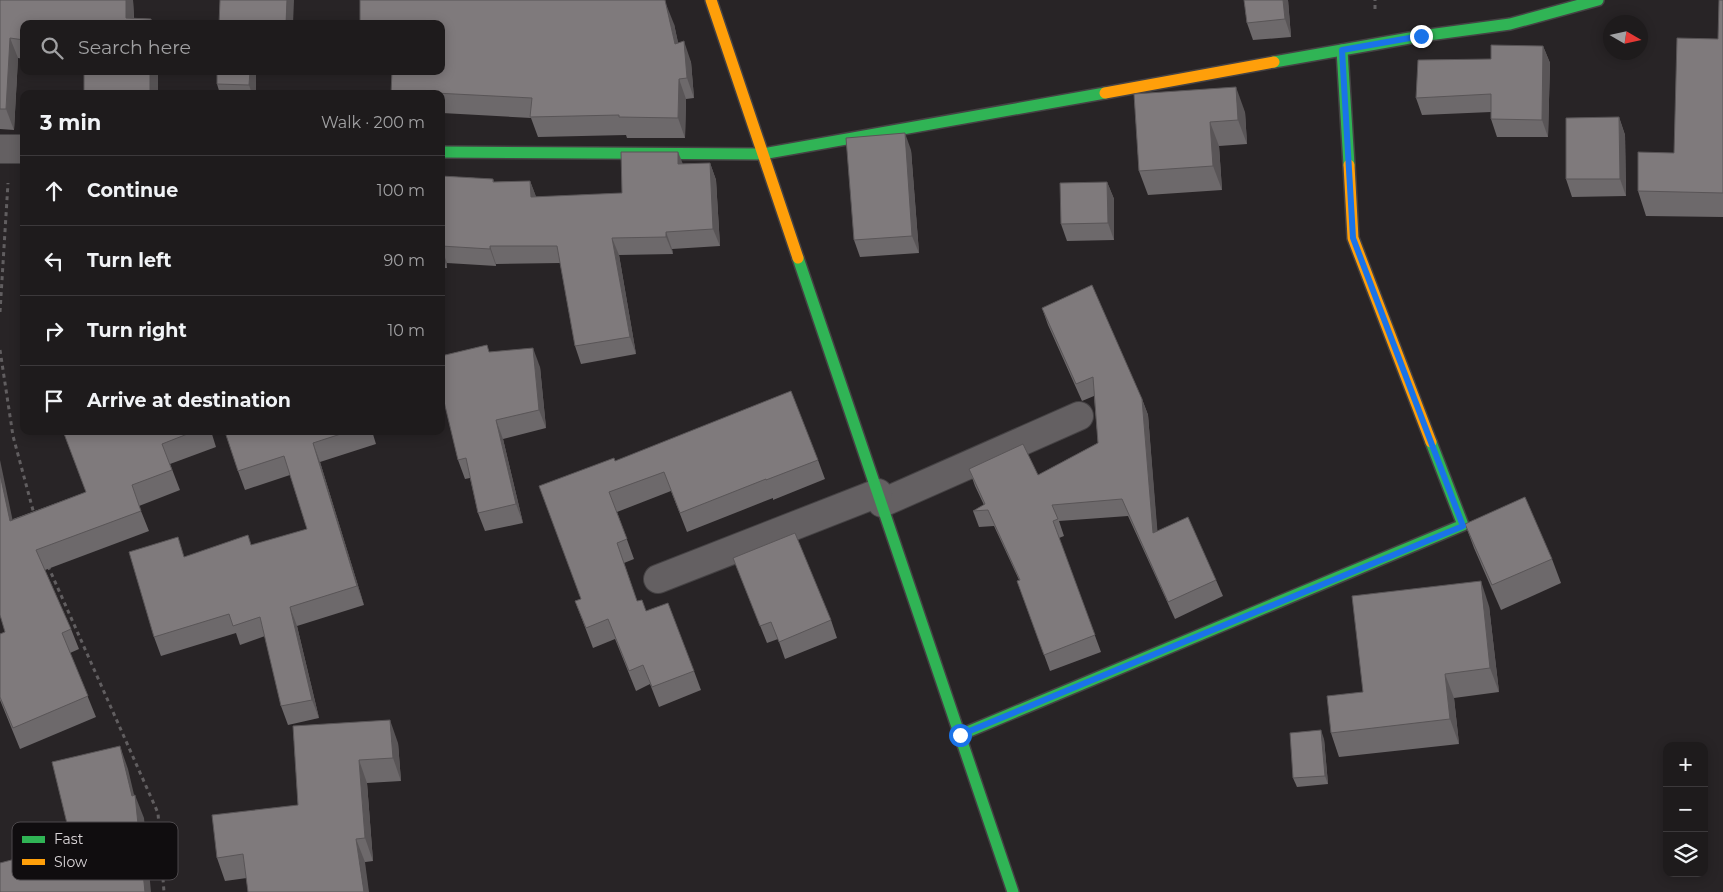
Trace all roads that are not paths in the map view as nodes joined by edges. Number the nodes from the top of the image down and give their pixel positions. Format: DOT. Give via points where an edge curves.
graph roads {
  1 [pos="712,0"];
  2 [pos="1598,0"];
  3 [pos="1342,50"];
  4 [pos="445,152"];
  5 [pos="762,154"];
  6 [pos="1079,416"];
  7 [pos="880,498"];
  8 [pos="658,579"];
  9 [pos="960,735"];
  10 [pos="1013,892"];
  1 -- 5 [label="street"];
  2 -- 3 [label="street" via="1510,24"];
  3 -- 5 [label="street"];
  3 -- 9 [label="street" via="1353,238 1463,526"];
  4 -- 5 [label="street"];
  5 -- 7 [label="street"];
  6 -- 7 [label="street"];
  7 -- 8 [label="street"];
  7 -- 9 [label="street"];
  9 -- 10 [label="street"];
}
